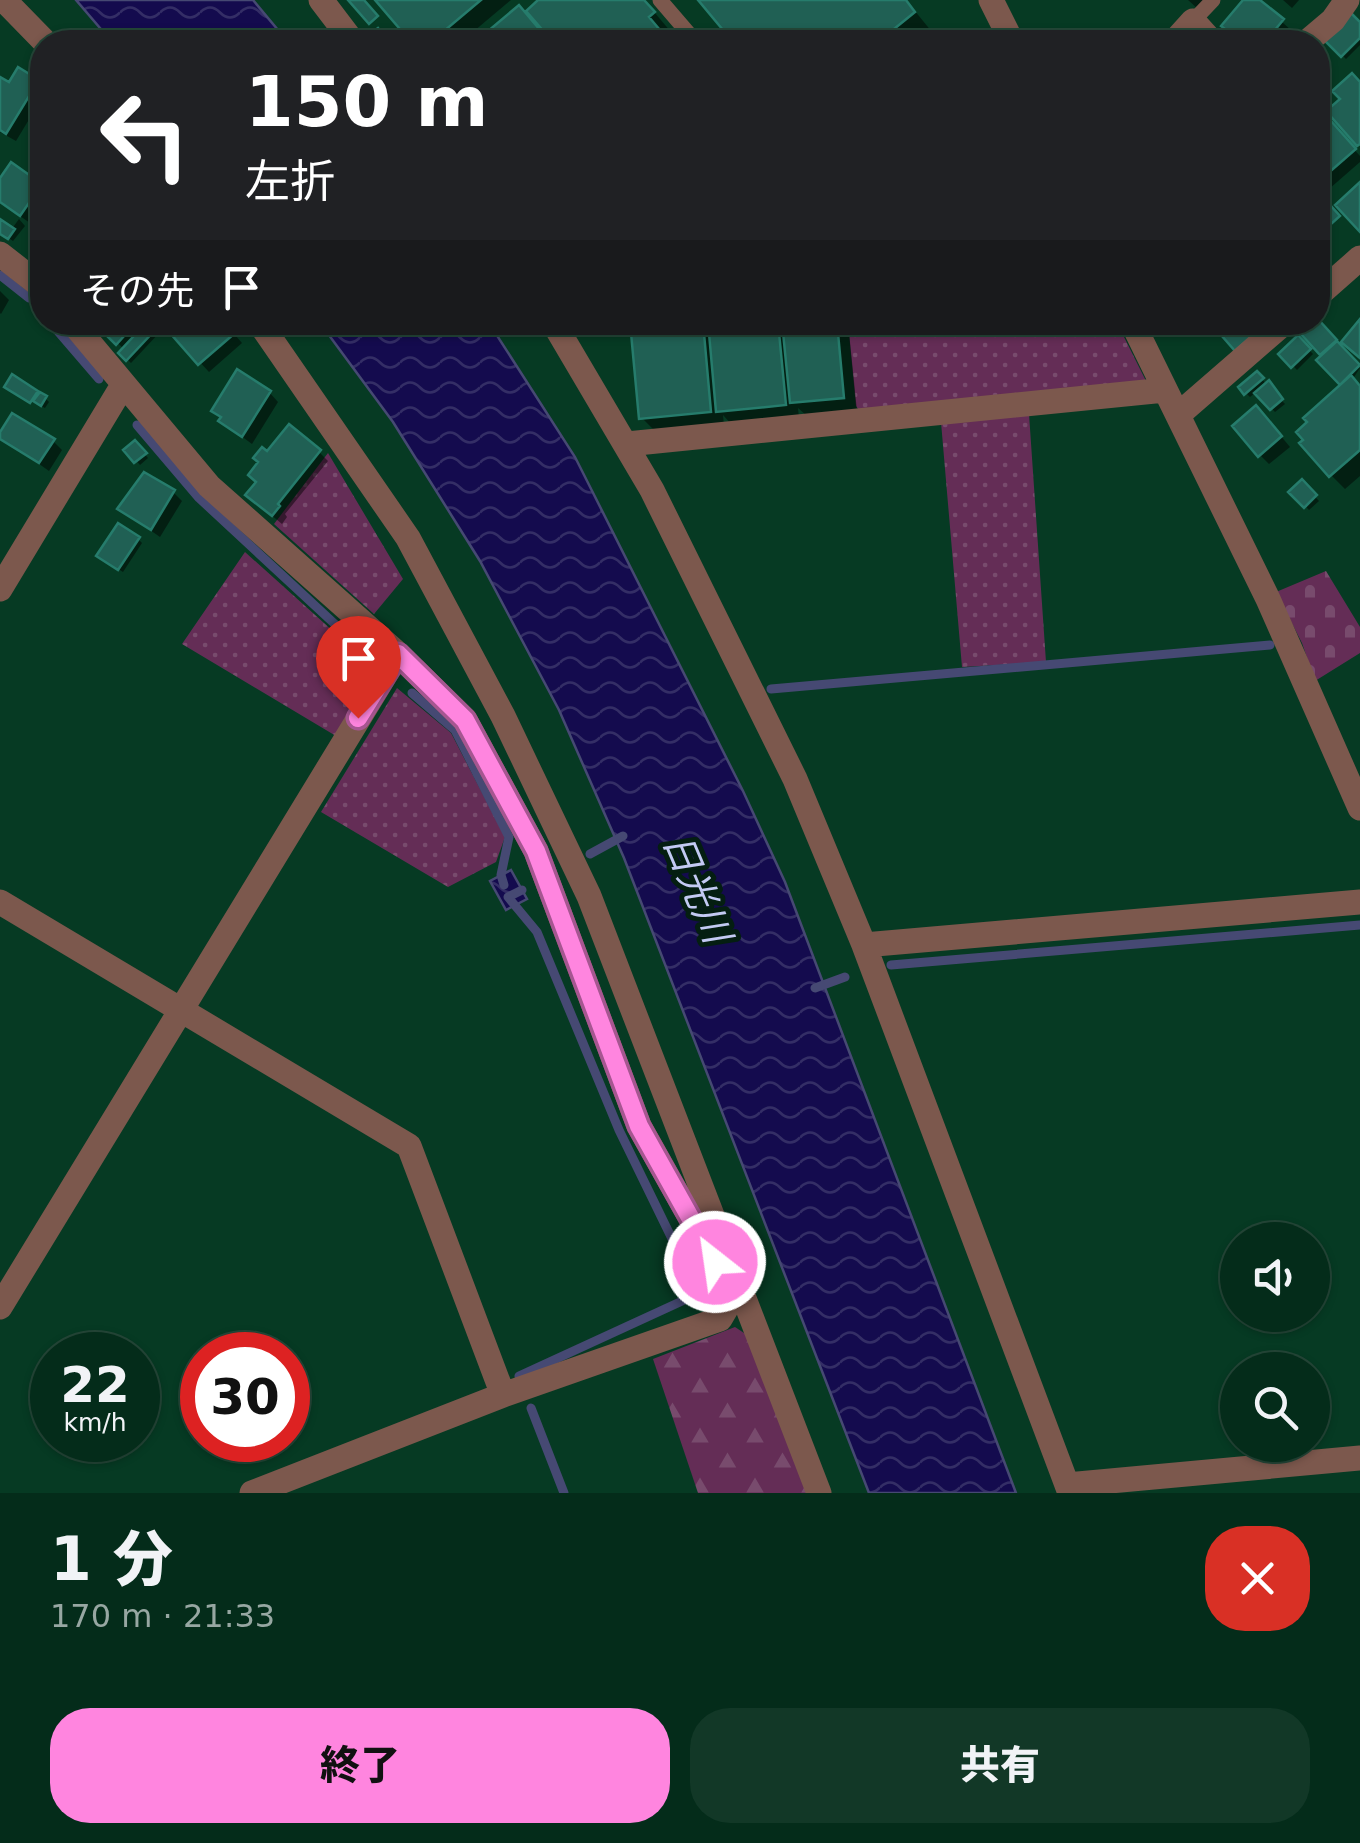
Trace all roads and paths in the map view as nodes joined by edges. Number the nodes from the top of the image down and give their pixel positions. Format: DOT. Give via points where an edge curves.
graph roads {
  1 [pos="4,0"];
  2 [pos="322,0"];
  3 [pos="660,0"];
  4 [pos="991,0"];
  5 [pos="1213,0"];
  6 [pos="1347,0"];
  7 [pos="1193,22"];
  8 [pos="33,30"];
  9 [pos="344,30"];
  10 [pos="686,30"];
  11 [pos="1006,30"];
  12 [pos="1185,30"];
  13 [pos="1201,30"];
  14 [pos="1322,30"];
  15 [pos="0,254"];
  16 [pos="1360,258"];
  17 [pos="30,278"];
  18 [pos="1330,284"];
  19 [pos="83,335"];
  20 [pos="268,335"];
  21 [pos="561,335"];
  22 [pos="1138,335"];
  23 [pos="1271,335"];
  24 [pos="123,385"];
  25 [pos="1165,390"];
  26 [pos="1178,415"];
  27 [pos="627,444"];
  28 [pos="0,589"];
  29 [pos="398,654"];
  30 [pos="1360,808"];
  31 [pos="0,902"];
  32 [pos="1360,902"];
  33 [pos="864,945"];
  34 [pos="179,1009"];
  35 [pos="0,1307"];
  36 [pos="502,1394"];
  37 [pos="1360,1458"];
  38 [pos="1069,1489"];
  39 [pos="258,1492"];
  40 [pos="819,1493"];
  1 -- 8 [label="street"];
  2 -- 9 [label="street"];
  3 -- 10 [label="lane"];
  4 -- 11 [label="street"];
  5 -- 7 [label="lane"];
  6 -- 14 [label="street"];
  7 -- 12 [label="street"];
  7 -- 13 [label="street"];
  15 -- 17 [label="street"];
  16 -- 18 [label="street"];
  19 -- 24 [label="street"];
  20 -- 40 [label="street" via="408,538 512,734 589,896"];
  21 -- 27 [label="street"];
  22 -- 25 [label="street"];
  23 -- 26 [label="street"];
  24 -- 28 [label="street"];
  24 -- 29 [label="street" via="209,486"];
  25 -- 26 [label="street"];
  25 -- 27 [label="street"];
  26 -- 30 [label="street"];
  27 -- 33 [label="street" via="795,779"];
  29 -- 34 [label="street"];
  29 -- 36 [label="street" via="465,720 536,851 639,1126 734,1296 720,1320"];
  31 -- 34 [label="street"];
  32 -- 33 [label="street"];
  33 -- 38 [label="street"];
  34 -- 35 [label="street"];
  34 -- 36 [label="street" via="409,1146"];
  36 -- 39 [label="street"];
  37 -- 38 [label="street"];
}
